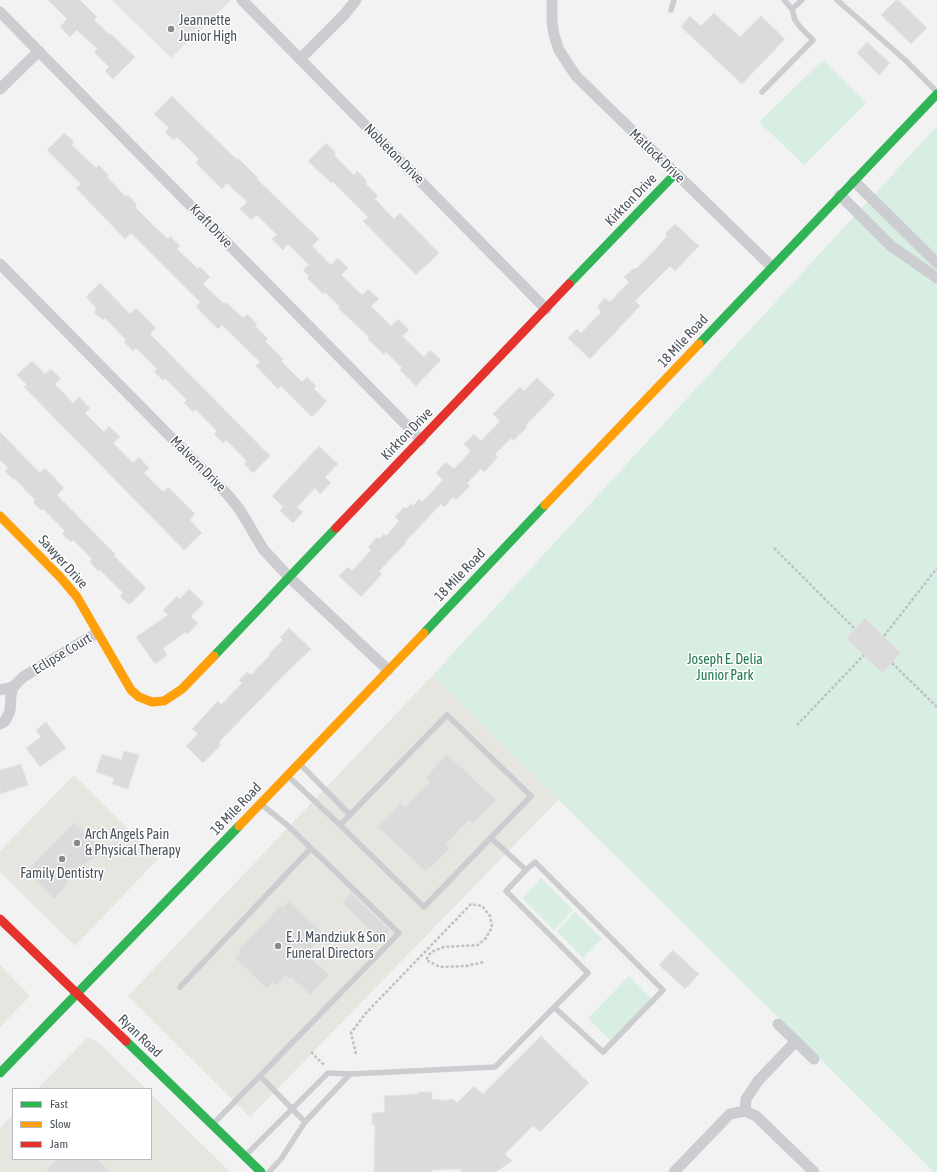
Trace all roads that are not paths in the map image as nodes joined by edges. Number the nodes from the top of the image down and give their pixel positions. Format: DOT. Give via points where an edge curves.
graph roads {
  1 [pos="242,0"];
  2 [pos="356,0"];
  3 [pos="552,0"];
  4 [pos="674,0"];
  5 [pos="784,0"];
  6 [pos="802,0"];
  7 [pos="837,0"];
  8 [pos="792,9"];
  9 [pos="671,10"];
  10 [pos="0,12"];
  11 [pos="39,51"];
  12 [pos="300,59"];
  13 [pos="0,90"];
  14 [pos="762,92"];
  15 [pos="937,93"];
  16 [pos="675,174"];
  17 [pos="854,181"];
  18 [pos="840,196"];
  19 [pos="937,263"];
  20 [pos="0,264"];
  21 [pos="772,267"];
  22 [pos="937,278"];
  23 [pos="546,309"];
  24 [pos="421,440"];
  25 [pos="0,516"];
  26 [pos="289,577"];
  27 [pos="97,633"];
  28 [pos="388,670"];
  29 [pos="13,687"];
  30 [pos="0,690"];
  31 [pos="152,702"];
  32 [pos="0,724"];
  33 [pos="300,763"];
  34 [pos="288,775"];
  35 [pos="260,804"];
  36 [pos="350,815"];
  37 [pos="340,825"];
  38 [pos="491,838"];
  39 [pos="311,848"];
  40 [pos="526,870"];
  41 [pos="0,919"];
  42 [pos="180,987"];
  43 [pos="76,994"];
  44 [pos="554,1007"];
  45 [pos="778,1024"];
  46 [pos="796,1041"];
  47 [pos="814,1059"];
  48 [pos="0,1073"];
  49 [pos="350,1074"];
  50 [pos="260,1076"];
  51 [pos="292,1109"];
  52 [pos="745,1110"];
  53 [pos="305,1122"];
  54 [pos="212,1125"];
  55 [pos="245,1156"];
  56 [pos="261,1172"];
  57 [pos="269,1172"];
  58 [pos="674,1172"];
  59 [pos="814,1172"];
  1 -- 12 [label="street, Nobleton Drive"];
  2 -- 12 [label="street"];
  3 -- 16 [label="street, Matlock Drive" via="554,36 567,64 582,83"];
  4 -- 9 [label="lane"];
  5 -- 8 [label="lane"];
  6 -- 8 [label="lane"];
  7 -- 15 [label="lane" via="905,60"];
  8 -- 14 [label="lane" via="795,20 813,40"];
  10 -- 11 [label="street, Kraft Drive"];
  11 -- 13 [label="street"];
  11 -- 24 [label="street, Kraft Drive"];
  12 -- 23 [label="street, Nobleton Drive"];
  15 -- 17 [label="main road, 18 Mile Road"];
  16 -- 21 [label="street, Matlock Drive"];
  16 -- 23 [label="main road, Kirkton Drive"];
  17 -- 18 [label="main road, 18 Mile Road"];
  17 -- 19 [label="street"];
  18 -- 21 [label="main road, 18 Mile Road"];
  18 -- 22 [label="street" via="891,246"];
  20 -- 26 [label="street, Malvern Drive" via="228,495 263,549"];
  21 -- 28 [label="main road, 18 Mile Road"];
  23 -- 24 [label="main road, Kirkton Drive"];
  24 -- 26 [label="main road, Kirkton Drive"];
  25 -- 27 [label="main road, Sawyer Drive" via="69,587"];
  26 -- 28 [label="street, Malvern Drive"];
  26 -- 31 [label="main road, Kirkton Drive" via="182,689 164,701"];
  27 -- 29 [label="street, Eclipse Court" via="23,677"];
  27 -- 31 [label="main road, Eclipse Court" via="131,690 139,697"];
  28 -- 33 [label="main road, 18 Mile Road"];
  29 -- 30 [label="street, Eclipse Court"];
  29 -- 32 [label="street" via="8,717"];
  33 -- 34 [label="main road, 18 Mile Road"];
  33 -- 36 [label="lane"];
  34 -- 35 [label="main road, 18 Mile Road"];
  34 -- 37 [label="lane"];
  35 -- 39 [label="lane"];
  35 -- 43 [label="main road, 18 Mile Road"];
  36 -- 37 [label="lane"];
  36 -- 38 [label="lane" via="447,715 531,796"];
  37 -- 38 [label="lane" via="424,907"];
  38 -- 40 [label="lane"];
  39 -- 42 [label="lane"];
  39 -- 50 [label="lane" via="399,933"];
  40 -- 44 [label="lane" via="506,891 588,973"];
  40 -- 44 [label="lane" via="535,862 663,990 603,1052"];
  41 -- 43 [label="main road, Ryan Road"];
  43 -- 48 [label="main road, 18 Mile Road"];
  43 -- 54 [label="main road, Ryan Road"];
  44 -- 49 [label="lane" via="495,1067"];
  45 -- 46 [label="street"];
  46 -- 47 [label="street"];
  46 -- 52 [label="street" via="758,1081 746,1099"];
  49 -- 51 [label="lane" via="328,1073"];
  49 -- 53 [label="lane"];
  50 -- 51 [label="lane"];
  50 -- 54 [label="lane"];
  51 -- 53 [label="lane"];
  51 -- 55 [label="lane"];
  52 -- 58 [label="street" via="730,1114"];
  52 -- 59 [label="street" via="756,1116"];
  53 -- 57 [label="lane" via="281,1159"];
  54 -- 55 [label="main road, Ryan Road"];
  55 -- 56 [label="main road, Ryan Road"];
}
